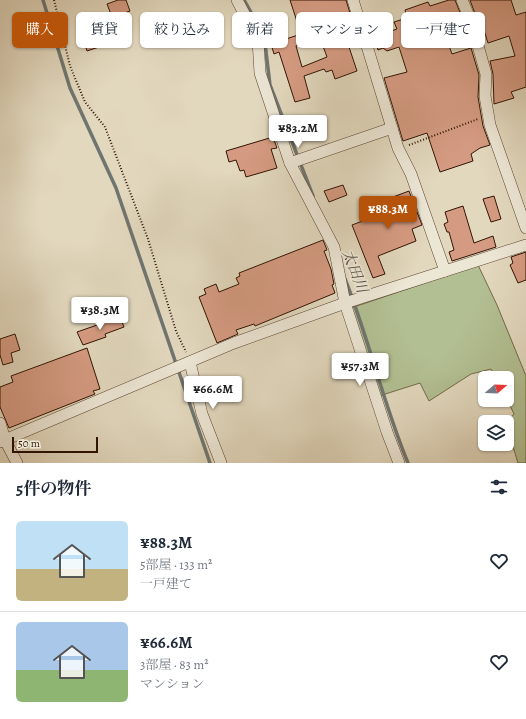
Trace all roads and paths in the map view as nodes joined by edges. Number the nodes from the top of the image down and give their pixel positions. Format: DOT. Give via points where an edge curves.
graph roads {
  1 [pos="54,0"];
  2 [pos="237,0"];
  3 [pos="353,0"];
  4 [pos="462,0"];
  5 [pos="488,115"];
  6 [pos="392,128"];
  7 [pos="398,148"];
  8 [pos="290,163"];
  9 [pos="526,228"];
  10 [pos="526,245"];
  11 [pos="445,271"];
  12 [pos="345,303"];
  13 [pos="190,362"];
  14 [pos="0,423"];
  15 [pos="3,441"];
  16 [pos="17,463"];
  17 [pos="221,463"];
  18 [pos="399,463"];
  1 -- 13 [label="path" via="70,66 85,102 105,127 148,239 176,331"];
  2 -- 8 [label="street" via="258,40 260,73"];
  3 -- 6 [label="street"];
  4 -- 5 [label="street" via="471,21 486,74 485,96"];
  5 -- 7 [label="path"];
  5 -- 9 [label="street"];
  6 -- 7 [label="street"];
  6 -- 8 [label="street"];
  7 -- 11 [label="street" via="411,174"];
  8 -- 12 [label="street" via="334,247"];
  10 -- 11 [label="street"];
  11 -- 12 [label="street"];
  12 -- 13 [label="street" via="234,343"];
  12 -- 18 [label="street"];
  13 -- 15 [label="street"];
  13 -- 17 [label="street" via="202,414"];
  14 -- 15 [label="street"];
  15 -- 16 [label="street"];
}
